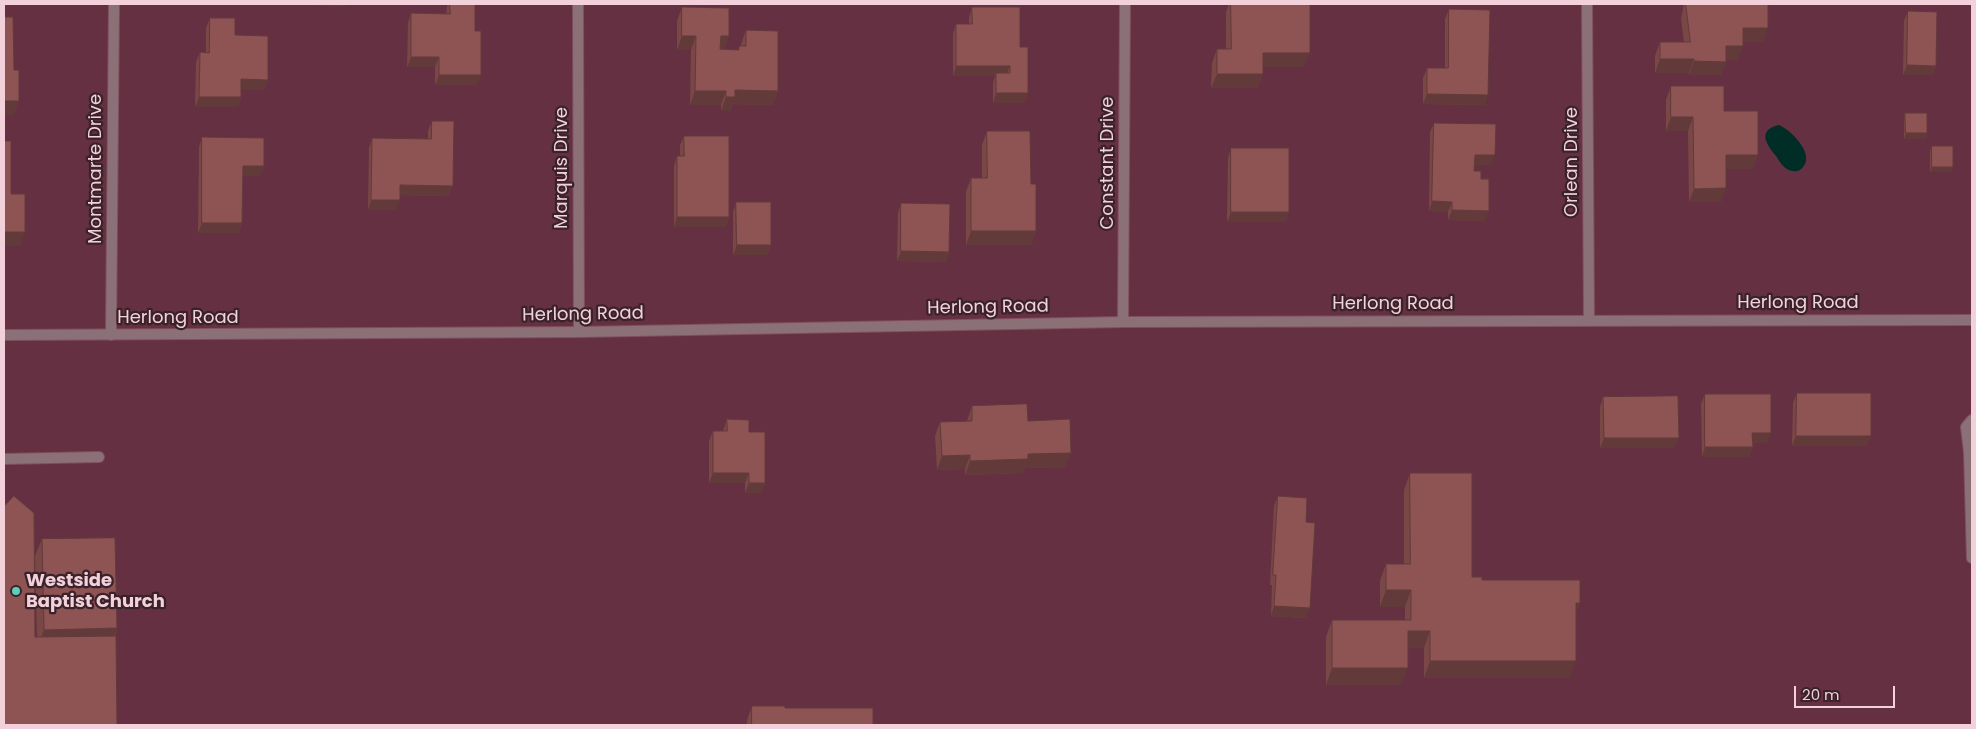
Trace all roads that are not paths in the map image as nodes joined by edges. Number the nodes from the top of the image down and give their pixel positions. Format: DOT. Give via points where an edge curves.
graph roads {
  1 [pos="114,4"];
  2 [pos="578,4"];
  3 [pos="1125,4"];
  4 [pos="1587,4"];
  5 [pos="1589,320"];
  6 [pos="1972,320"];
  7 [pos="1123,322"];
  8 [pos="579,332"];
  9 [pos="4,335"];
  10 [pos="111,335"];
  11 [pos="1972,420"];
  12 [pos="98,457"];
  13 [pos="4,459"];
  14 [pos="1972,558"];
  1 -- 10 [label="street, Montmarte Drive"];
  2 -- 8 [label="street, Marquis Drive"];
  3 -- 7 [label="street, Constant Drive"];
  4 -- 5 [label="street, Orlean Drive"];
  5 -- 6 [label="street, Herlong Road"];
  5 -- 7 [label="street, Herlong Road"];
  7 -- 8 [label="street, Herlong Road"];
  8 -- 10 [label="street, Herlong Road"];
  9 -- 10 [label="street, Herlong Road"];
  11 -- 14 [label="street" via="1966,427"];
  12 -- 13 [label="street"];
}
